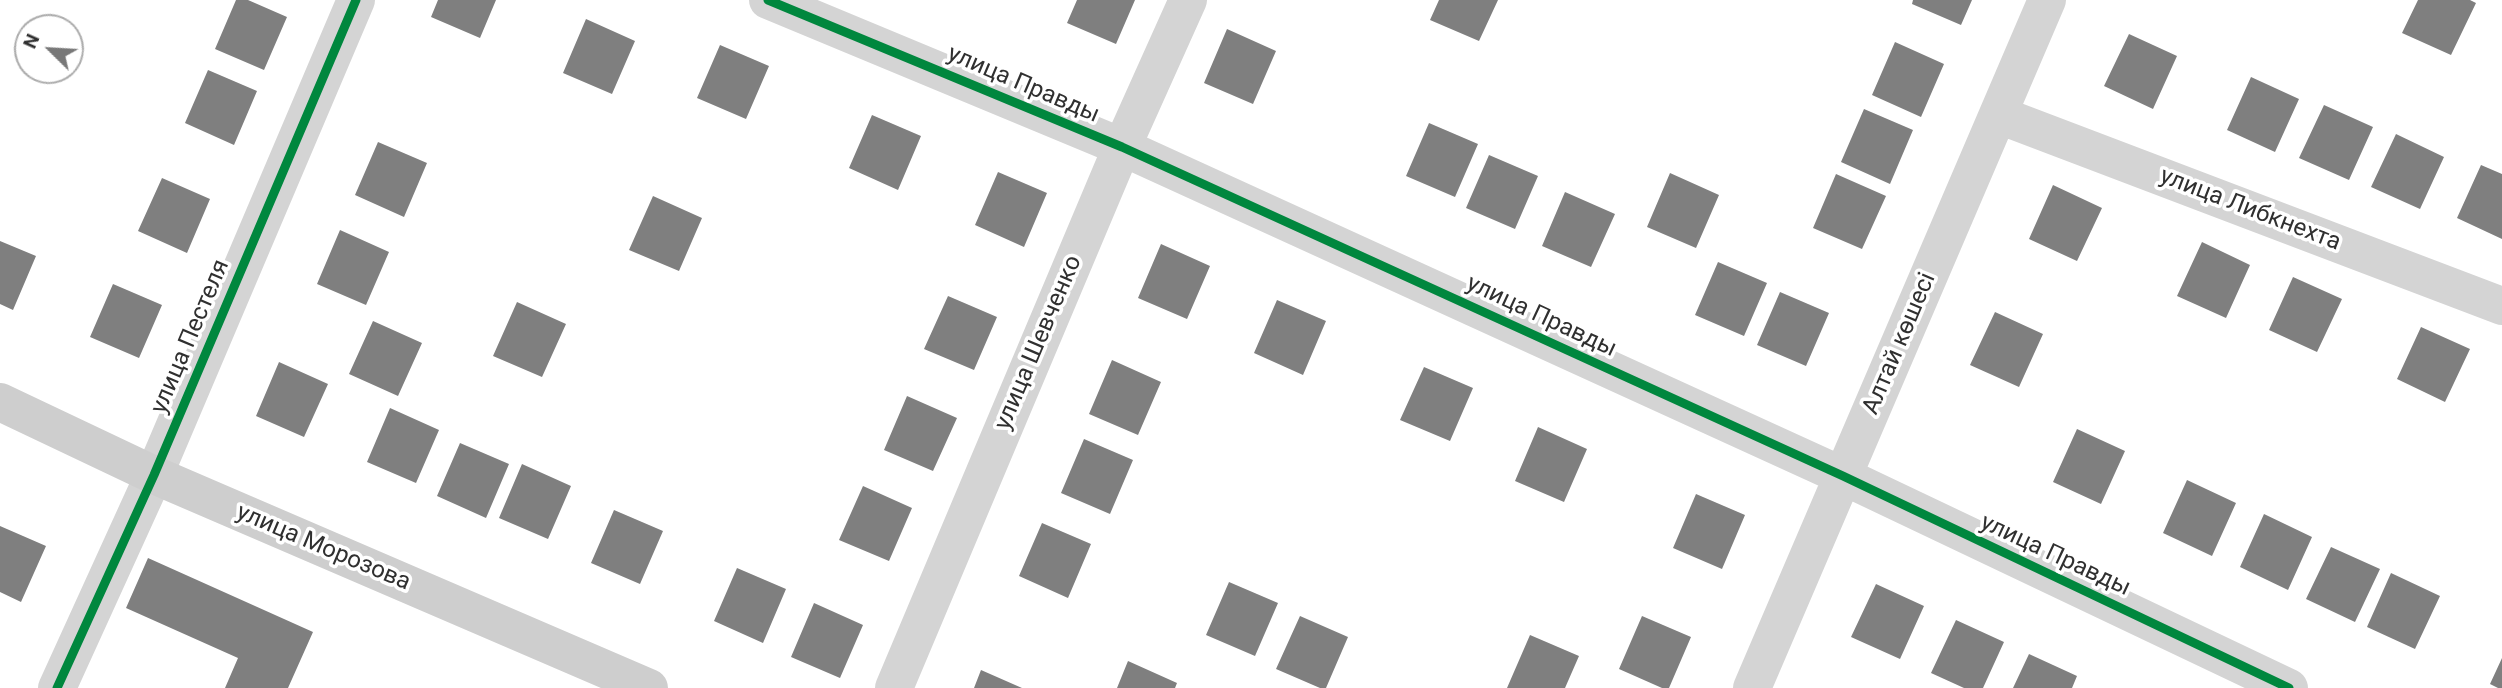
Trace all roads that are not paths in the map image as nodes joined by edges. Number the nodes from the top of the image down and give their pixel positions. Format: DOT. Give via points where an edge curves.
graph roads {
  1 [pos="356,0"];
  2 [pos="768,0"];
  3 [pos="1188,0"];
  4 [pos="2047,0"];
  5 [pos="1999,115"];
  6 [pos="1122,147"];
  7 [pos="2502,306"];
  8 [pos="0,402"];
  9 [pos="154,475"];
  10 [pos="1843,476"];
  11 [pos="57,688"];
  12 [pos="649,688"];
  13 [pos="894,688"];
  14 [pos="1752,688"];
  15 [pos="2289,688"];
  1 -- 9 [label="street, улица Пестеля"];
  2 -- 6 [label="street, улица Правды"];
  3 -- 6 [label="street, улица Шевченко"];
  4 -- 5 [label="street, Алтай көшесі"];
  5 -- 7 [label="street, улица Либкнехта"];
  5 -- 10 [label="street, Алтай көшесі"];
  6 -- 10 [label="street, улица Правды"];
  6 -- 13 [label="street, улица Шевченко"];
  8 -- 9 [label="main road, улица Морозова"];
  9 -- 11 [label="street, улица Пестеля"];
  9 -- 12 [label="main road, улица Морозова"];
  10 -- 14 [label="street, Алтай көшесі"];
  10 -- 15 [label="street, улица Правды"];
}
